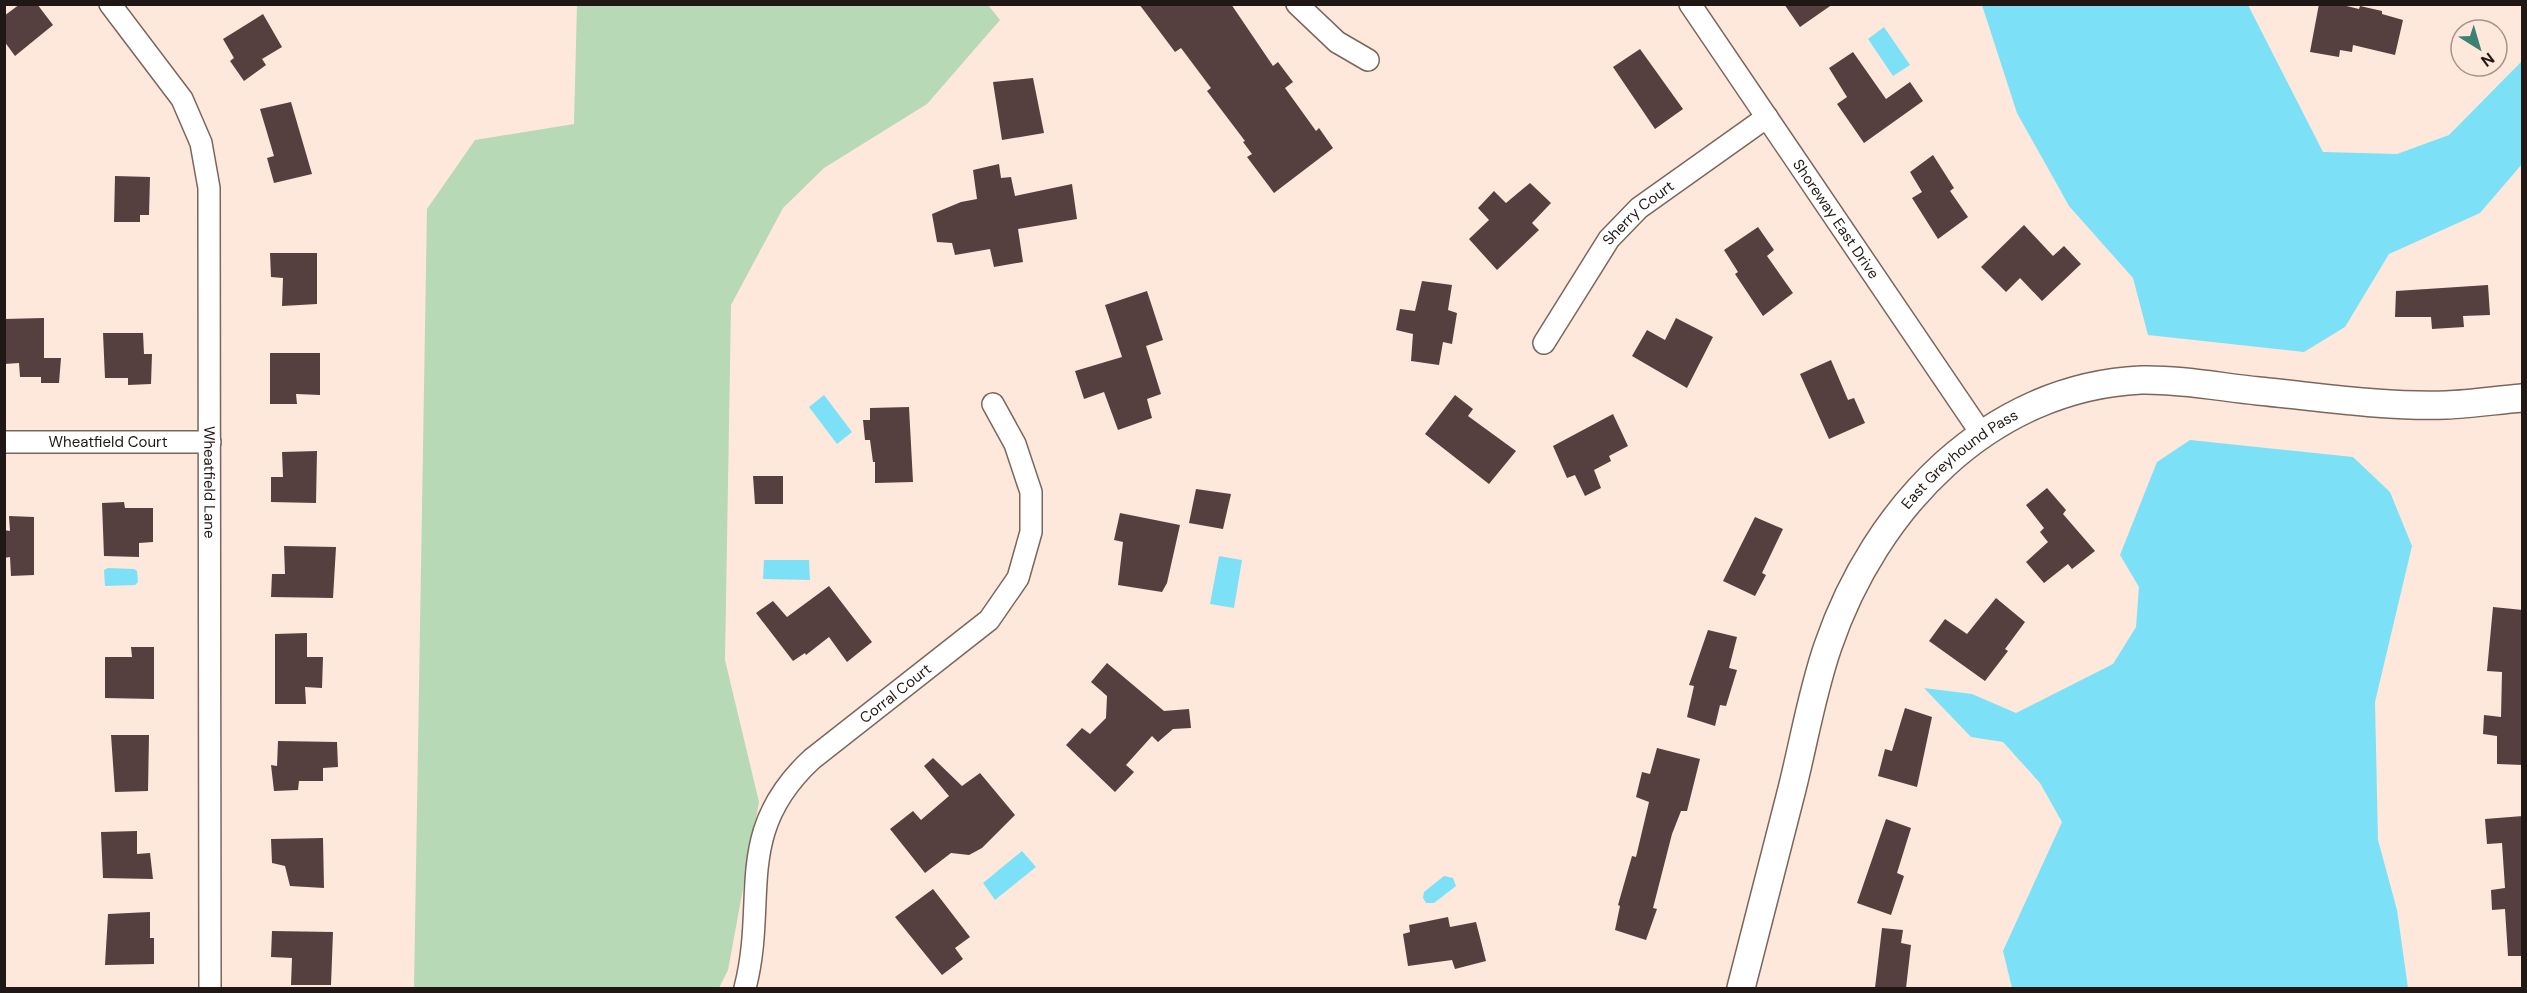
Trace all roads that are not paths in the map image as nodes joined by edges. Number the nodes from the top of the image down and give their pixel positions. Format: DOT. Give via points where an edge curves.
graph roads {
  1 [pos="110,4"];
  2 [pos="1296,4"];
  3 [pos="1690,4"];
  4 [pos="1368,60"];
  5 [pos="1767,117"];
  6 [pos="1544,343"];
  7 [pos="2523,398"];
  8 [pos="993,404"];
  9 [pos="1981,433"];
  10 [pos="4,442"];
  11 [pos="210,442"];
  12 [pos="210,988"];
  13 [pos="745,988"];
  14 [pos="1741,988"];
  1 -- 11 [label="street, Wheatfield Lane" via="182,99 201,143 209,188"];
  2 -- 4 [label="street" via="1337,42"];
  3 -- 5 [label="street, Shoreway East Drive"];
  5 -- 6 [label="street, Sherry Court" via="1639,208 1609,239"];
  5 -- 9 [label="street, Shoreway East Drive"];
  7 -- 9 [label="street, East Greyhound Pass" via="2446,405 2382,403 2143,380 2067,392 2018,411"];
  8 -- 13 [label="street, Corral Court" via="1015,444 1031,492 1031,532 1018,578 989,620 812,759 777,798 764,829 758,859"];
  9 -- 14 [label="street, East Greyhound Pass" via="1909,500 1883,535 1828,645"];
  10 -- 11 [label="street, Wheatfield Court"];
  11 -- 12 [label="street, Wheatfield Lane"];
}
